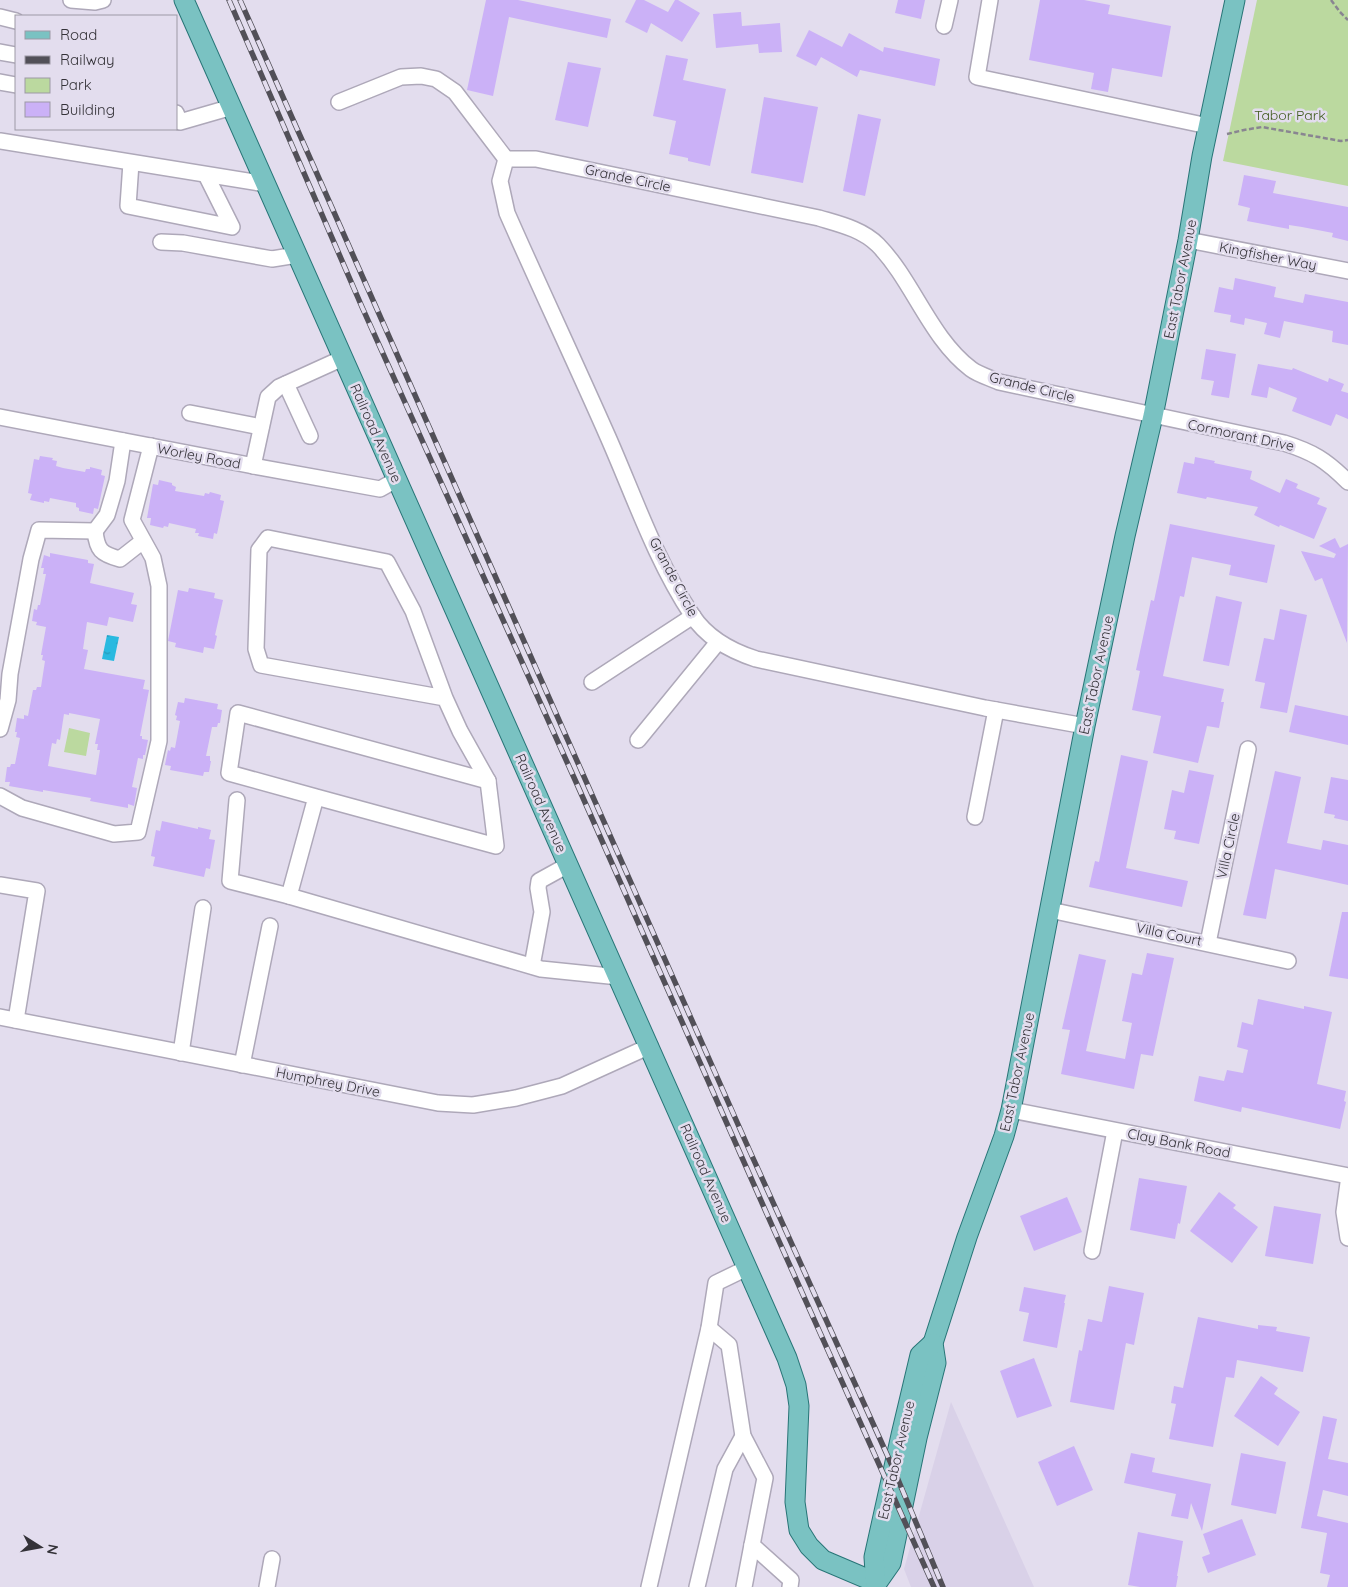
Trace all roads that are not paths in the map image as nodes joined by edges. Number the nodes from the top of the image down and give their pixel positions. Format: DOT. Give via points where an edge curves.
graph roads {
  1 [pos="71,0"];
  2 [pos="103,0"];
  3 [pos="184,0"];
  4 [pos="950,0"];
  5 [pos="990,0"];
  6 [pos="1235,0"];
  7 [pos="0,17"];
  8 [pos="15,21"];
  9 [pos="944,26"];
  10 [pos="0,52"];
  11 [pos="15,54"];
  12 [pos="0,82"];
  13 [pos="15,85"];
  14 [pos="339,102"];
  15 [pos="232,107"];
  16 [pos="178,117"];
  17 [pos="1208,126"];
  18 [pos="0,141"];
  19 [pos="506,159"];
  20 [pos="131,163"];
  21 [pos="206,175"];
  22 [pos="266,184"];
  23 [pos="1188,240"];
  24 [pos="161,242"];
  25 [pos="297,255"];
  26 [pos="1348,271"];
  27 [pos="343,358"];
  28 [pos="286,384"];
  29 [pos="190,413"];
  30 [pos="1153,416"];
  31 [pos="0,417"];
  32 [pos="261,427"];
  33 [pos="310,436"];
  34 [pos="123,441"];
  35 [pos="151,446"];
  36 [pos="253,466"];
  37 [pos="396,480"];
  38 [pos="1348,482"];
  39 [pos="95,531"];
  40 [pos="143,541"];
  41 [pos="693,616"];
  42 [pos="718,642"];
  43 [pos="592,682"];
  44 [pos="445,698"];
  45 [pos="996,710"];
  46 [pos="1085,726"];
  47 [pos="0,729"];
  48 [pos="638,740"];
  49 [pos="1248,749"];
  50 [pos="488,781"];
  51 [pos="0,796"];
  52 [pos="316,797"];
  53 [pos="237,800"];
  54 [pos="975,817"];
  55 [pos="568,865"];
  56 [pos="0,885"];
  57 [pos="289,896"];
  58 [pos="203,908"];
  59 [pos="1050,910"];
  60 [pos="270,926"];
  61 [pos="1208,943"];
  62 [pos="1288,961"];
  63 [pos="532,966"];
  64 [pos="619,977"];
  65 [pos="0,1017"];
  66 [pos="16,1020"];
  67 [pos="650,1046"];
  68 [pos="181,1053"];
  69 [pos="242,1065"];
  70 [pos="1010,1110"];
  71 [pos="1116,1131"];
  72 [pos="1348,1176"];
  73 [pos="1348,1183"];
  74 [pos="1348,1238"];
  75 [pos="1092,1251"];
  76 [pos="747,1268"];
  77 [pos="709,1328"];
  78 [pos="743,1436"];
  79 [pos="752,1545"];
  80 [pos="272,1559"];
  81 [pos="879,1586"];
  82 [pos="267,1587"];
  83 [pos="650,1587"];
  84 [pos="697,1587"];
  85 [pos="744,1587"];
  86 [pos="790,1587"];
  1 -- 2 [label="street"];
  3 -- 15 [label="main road, Railroad Avenue"];
  4 -- 9 [label="street"];
  5 -- 17 [label="street" via="977,77"];
  6 -- 17 [label="main road, East Tabor Avenue"];
  7 -- 8 [label="street"];
  10 -- 11 [label="street"];
  12 -- 13 [label="street"];
  14 -- 19 [label="street" via="401,76 436,79 455,92"];
  15 -- 16 [label="street" via="180,122"];
  15 -- 22 [label="main road, Railroad Avenue"];
  17 -- 23 [label="main road, East Tabor Avenue"];
  18 -- 20 [label="street"];
  19 -- 30 [label="street, Grande Circle" via="536,159 819,218 855,229 877,244 946,343 972,370 999,382"];
  19 -- 41 [label="street, Grande Circle" via="500,181 507,213 662,561"];
  20 -- 21 [label="street"];
  20 -- 21 [label="street" via="128,206 232,228"];
  21 -- 22 [label="street"];
  22 -- 25 [label="main road, Railroad Avenue"];
  23 -- 26 [label="street, Kingfisher Way"];
  23 -- 30 [label="main road, East Tabor Avenue"];
  24 -- 25 [label="street" via="272,259"];
  25 -- 27 [label="main road, Railroad Avenue"];
  27 -- 28 [label="street"];
  27 -- 37 [label="main road, Railroad Avenue"];
  28 -- 32 [label="street" via="268,397"];
  28 -- 33 [label="street"];
  29 -- 32 [label="street"];
  30 -- 38 [label="street, Cormorant Drive" via="1284,443 1308,451 1332,466"];
  30 -- 46 [label="main road, East Tabor Avenue"];
  31 -- 34 [label="street, Worley Road"];
  32 -- 36 [label="street"];
  34 -- 35 [label="street, Worley Road"];
  34 -- 39 [label="street" via="117,481 107,515"];
  35 -- 36 [label="street, Worley Road"];
  35 -- 40 [label="street" via="132,520"];
  36 -- 37 [label="street, Worley Road" via="380,489"];
  37 -- 55 [label="main road, Railroad Avenue"];
  39 -- 40 [label="street" via="97,546 106,555 120,559"];
  39 -- 47 [label="street" via="39,530"];
  40 -- 51 [label="street" via="153,558 160,586 159,741 138,832 114,834 22,808"];
  41 -- 42 [label="street, Grande Circle"];
  41 -- 43 [label="street"];
  42 -- 45 [label="street, Grande Circle" via="756,659"];
  42 -- 48 [label="street"];
  44 -- 44 [label="street" via="261,665 256,649 259,550 268,538 387,562 413,611"];
  44 -- 50 [label="street"];
  45 -- 46 [label="street, Grande Circle"];
  45 -- 54 [label="street"];
  46 -- 59 [label="main road, East Tabor Avenue"];
  49 -- 61 [label="street, Villa Circle"];
  50 -- 52 [label="street" via="496,846"];
  50 -- 52 [label="street" via="238,713 229,773"];
  52 -- 57 [label="street"];
  53 -- 57 [label="street" via="230,881"];
  55 -- 63 [label="street" via="539,881 542,912"];
  55 -- 64 [label="main road, Railroad Avenue"];
  56 -- 66 [label="street" via="37,891"];
  57 -- 63 [label="street"];
  58 -- 68 [label="street"];
  59 -- 61 [label="street, Villa Court"];
  59 -- 70 [label="main road, East Tabor Avenue"];
  60 -- 69 [label="street"];
  61 -- 62 [label="street, Villa Court"];
  63 -- 64 [label="street"];
  64 -- 67 [label="main road, Railroad Avenue"];
  65 -- 66 [label="street, Humphrey Drive"];
  66 -- 68 [label="street, Humphrey Drive"];
  67 -- 69 [label="street, Humphrey Drive" via="562,1086 473,1105 438,1103"];
  67 -- 76 [label="main road, Railroad Avenue"];
  68 -- 69 [label="street, Humphrey Drive"];
  70 -- 71 [label="street, Clay Bank Road"];
  70 -- 81 [label="main road, East Tabor Avenue" via="933,1343 936,1363 890,1563"];
  71 -- 72 [label="street, Clay Bank Road"];
  71 -- 75 [label="street"];
  73 -- 74 [label="street" via="1344,1212"];
  76 -- 77 [label="street" via="716,1283"];
  76 -- 81 [label="main road, Railroad Avenue" via="796,1385 799,1406 795,1502 799,1530 823,1560"];
  77 -- 78 [label="street" via="729,1345"];
  77 -- 83 [label="street"];
  78 -- 79 [label="street" via="765,1478"];
  78 -- 84 [label="street" via="725,1469"];
  79 -- 85 [label="street"];
  79 -- 86 [label="street" via="791,1580"];
  80 -- 82 [label="street"];
}
